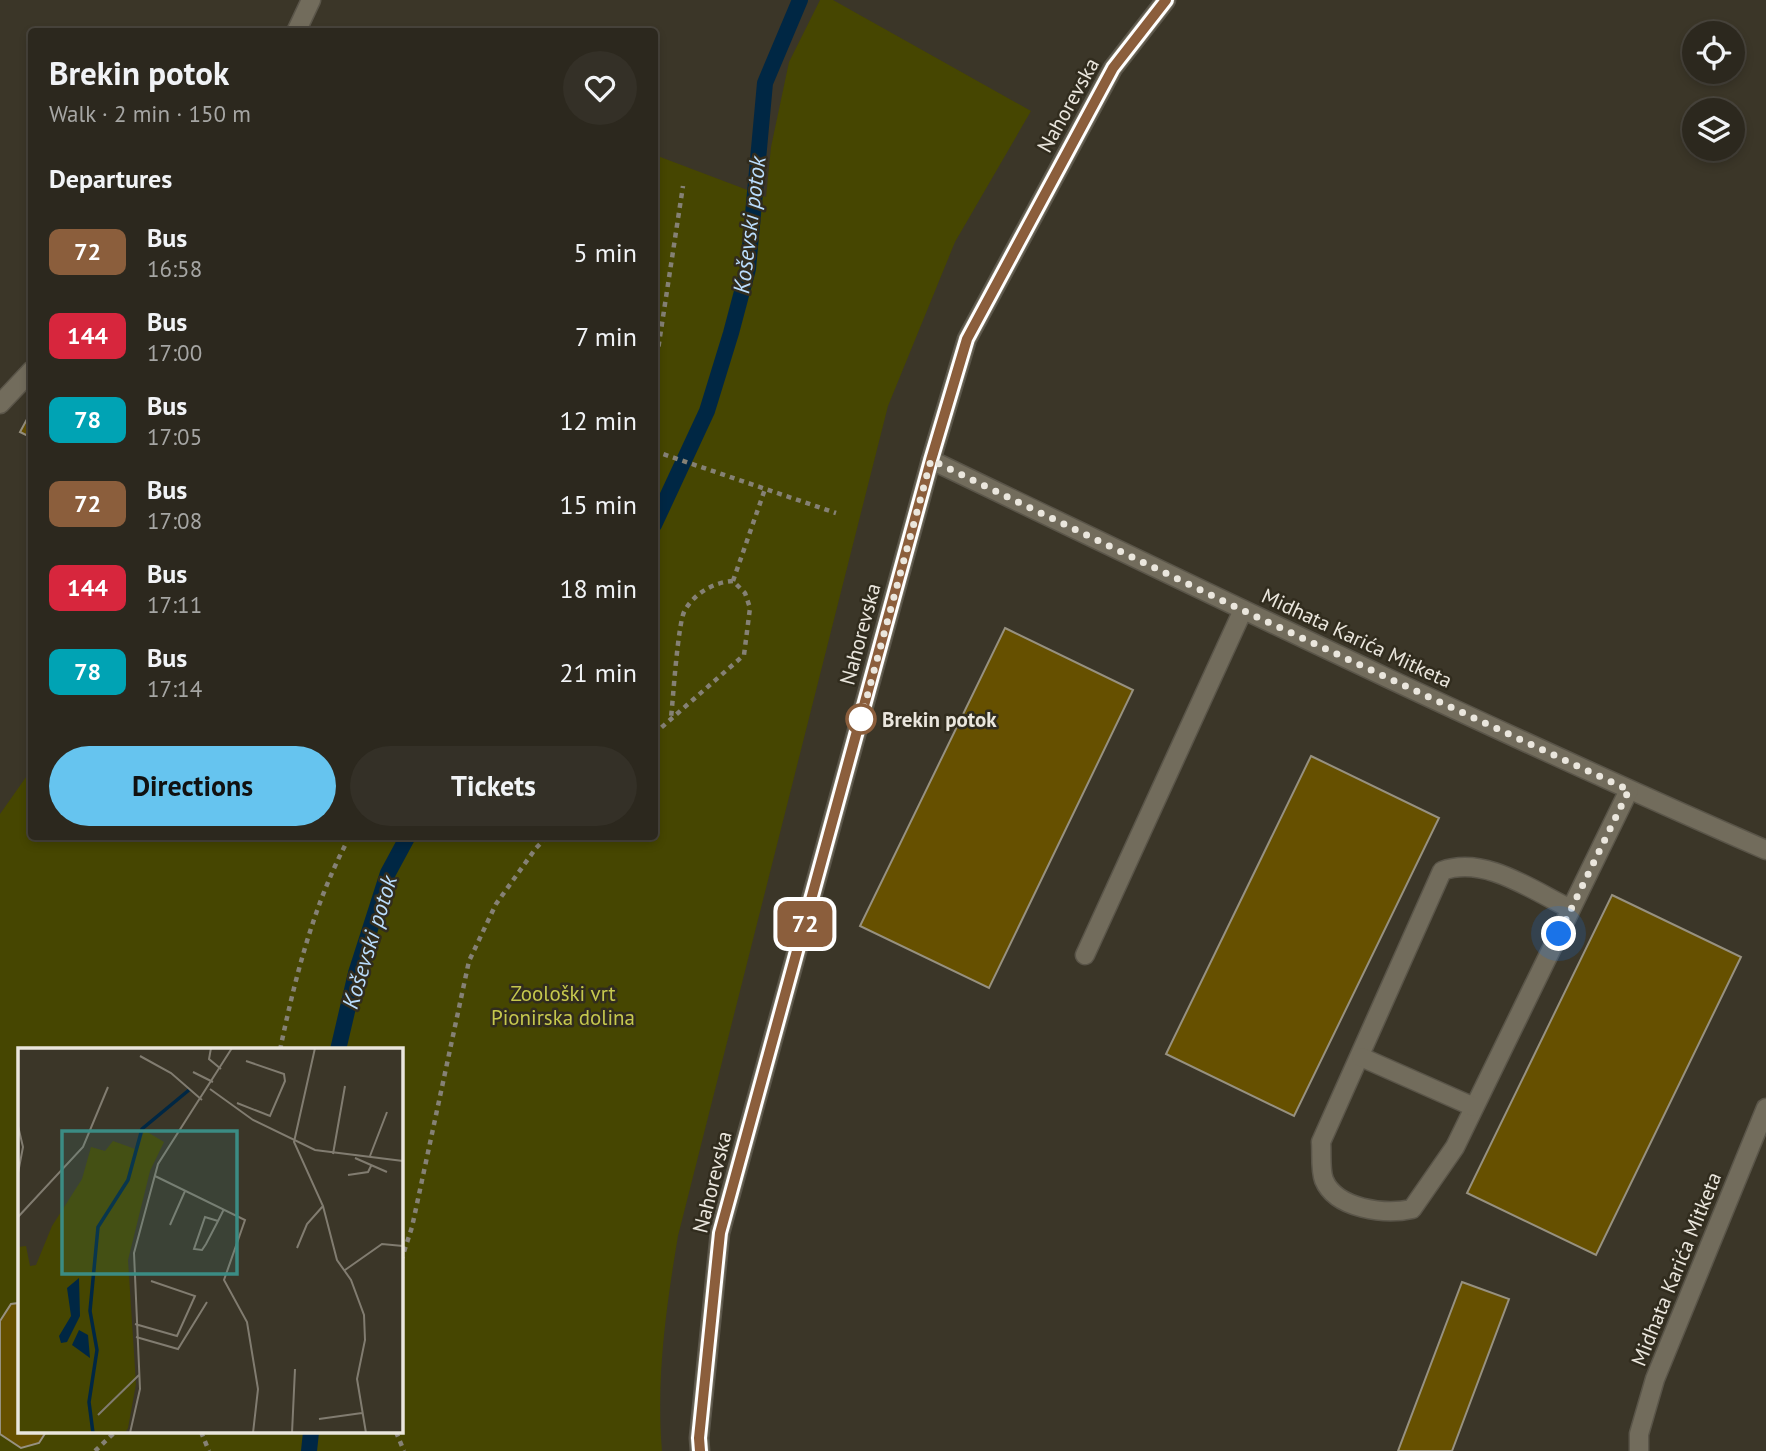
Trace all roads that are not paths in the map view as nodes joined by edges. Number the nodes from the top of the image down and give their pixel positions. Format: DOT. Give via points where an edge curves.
graph roads {
  1 [pos="311,0"];
  2 [pos="1166,0"];
  3 [pos="298,28"];
  4 [pos="28,373"];
  5 [pos="0,404"];
  6 [pos="931,460"];
  7 [pos="1242,610"];
  8 [pos="1629,790"];
  9 [pos="1766,850"];
  10 [pos="1571,909"];
  11 [pos="1085,955"];
  12 [pos="1361,1057"];
  13 [pos="1474,1107"];
  14 [pos="1766,1108"];
  15 [pos="700,1451"];
  16 [pos="1639,1451"];
  1 -- 3 [label="street"];
  2 -- 6 [label="street, Nahorevska" via="1113,68 967,339"];
  4 -- 5 [label="street"];
  6 -- 7 [label="street, Midhata Karića Mitketa"];
  6 -- 15 [label="street, Nahorevska" via="720,1233"];
  7 -- 8 [label="street, Midhata Karića Mitketa"];
  7 -- 11 [label="street"];
  8 -- 9 [label="street, Midhata Karića Mitketa"];
  8 -- 10 [label="street"];
  10 -- 12 [label="street" via="1487,870 1456,866 1442,871"];
  10 -- 13 [label="street"];
  12 -- 13 [label="street"];
  12 -- 13 [label="street" via="1321,1142 1323,1179 1334,1194 1351,1202 1376,1212 1412,1209 1455,1147"];
  14 -- 16 [label="street, Midhata Karića Mitketa" via="1655,1379 1639,1434"];
}
